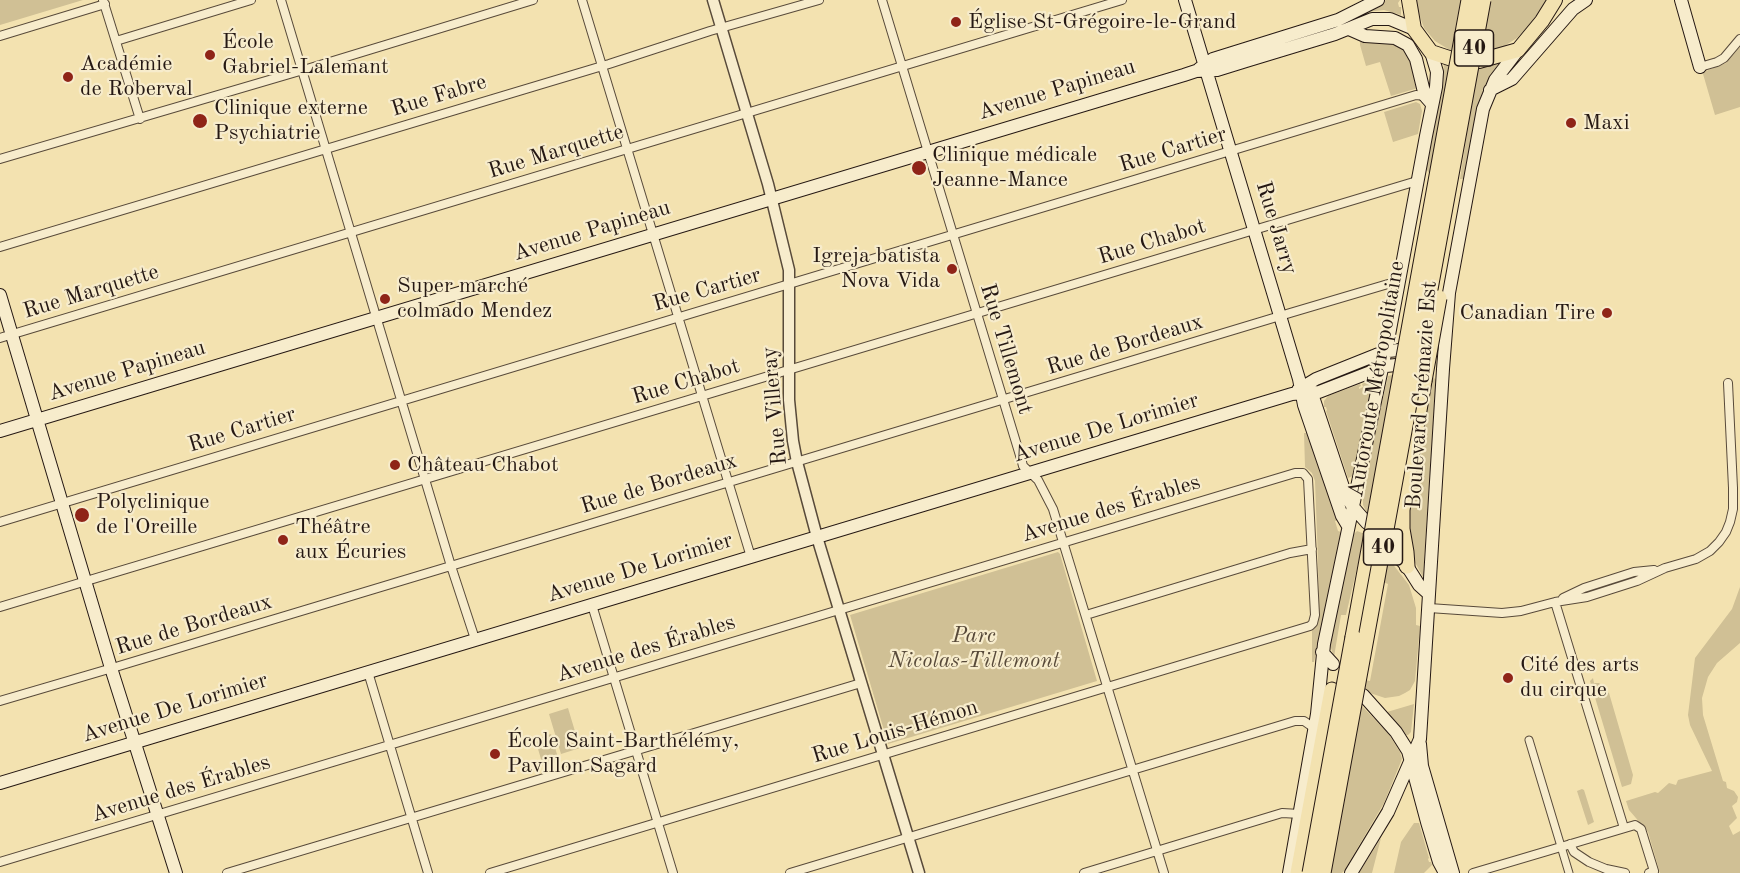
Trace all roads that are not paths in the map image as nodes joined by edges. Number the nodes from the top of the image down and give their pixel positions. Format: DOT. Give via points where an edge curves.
graph roads {
  1 [pos="251,0"];
  2 [pos="281,0"];
  3 [pos="533,0"];
  4 [pos="582,0"];
  5 [pos="713,0"];
  6 [pos="819,0"];
  7 [pos="882,0"];
  8 [pos="1122,0"];
  9 [pos="1185,0"];
  10 [pos="1365,0"];
  11 [pos="1378,0"];
  12 [pos="1409,0"];
  13 [pos="1469,0"];
  14 [pos="1483,0"];
  15 [pos="1555,0"];
  16 [pos="1586,0"];
  17 [pos="1681,0"];
  18 [pos="104,2"];
  19 [pos="1357,11"];
  20 [pos="722,29"];
  21 [pos="1349,29"];
  22 [pos="1414,29"];
  23 [pos="0,36"];
  24 [pos="1740,39"];
  25 [pos="116,41"];
  26 [pos="1518,50"];
  27 [pos="1431,52"];
  28 [pos="1452,59"];
  29 [pos="1479,62"];
  30 [pos="602,66"];
  31 [pos="902,66"];
  32 [pos="1700,67"];
  33 [pos="1202,69"];
  34 [pos="303,70"];
  35 [pos="1490,90"];
  36 [pos="1429,100"];
  37 [pos="747,113"];
  38 [pos="140,118"];
  39 [pos="326,148"];
  40 [pos="627,149"];
  41 [pos="928,151"];
  42 [pos="1231,151"];
  43 [pos="0,159"];
  44 [pos="1417,181"];
  45 [pos="772,198"];
  46 [pos="1443,220"];
  47 [pos="1254,230"];
  48 [pos="351,232"];
  49 [pos="952,234"];
  50 [pos="652,235"];
  51 [pos="0,247"];
  52 [pos="789,284"];
  53 [pos="1398,284"];
  54 [pos="0,295"];
  55 [pos="977,314"];
  56 [pos="1281,316"];
  57 [pos="377,317"];
  58 [pos="677,317"];
  59 [pos="6,337"];
  60 [pos="1399,350"];
  61 [pos="1385,352"];
  62 [pos="1396,365"];
  63 [pos="1435,366"];
  64 [pos="1382,368"];
  65 [pos="789,370"];
  66 [pos="1728,383"];
  67 [pos="1301,389"];
  68 [pos="701,396"];
  69 [pos="401,400"];
  70 [pos="1003,400"];
  71 [pos="37,420"];
  72 [pos="0,431"];
  73 [pos="797,462"];
  74 [pos="1031,473"];
  75 [pos="426,479"];
  76 [pos="727,483"];
  77 [pos="62,503"];
  78 [pos="1353,507"];
  79 [pos="0,522"];
  80 [pos="1367,523"];
  81 [pos="1348,526"];
  82 [pos="817,537"];
  83 [pos="1064,542"];
  84 [pos="1389,548"];
  85 [pos="1312,549"];
  86 [pos="751,557"];
  87 [pos="451,566"];
  88 [pos="1407,566"];
  89 [pos="85,582"];
  90 [pos="1429,594"];
  91 [pos="1555,602"];
  92 [pos="592,604"];
  93 [pos="0,607"];
  94 [pos="1429,608"];
  95 [pos="839,610"];
  96 [pos="1086,615"];
  97 [pos="1353,637"];
  98 [pos="475,639"];
  99 [pos="1322,652"];
  100 [pos="1333,664"];
  101 [pos="111,668"];
  102 [pos="368,672"];
  103 [pos="614,677"];
  104 [pos="861,683"];
  105 [pos="1108,687"];
  106 [pos="1363,695"];
  107 [pos="0,701"];
  108 [pos="1314,728"];
  109 [pos="1420,739"];
  110 [pos="1528,740"];
  111 [pos="135,742"];
  112 [pos="390,745"];
  113 [pos="636,749"];
  114 [pos="883,754"];
  115 [pos="1411,760"];
  116 [pos="1133,769"];
  117 [pos="0,783"];
  118 [pos="1300,814"];
  119 [pos="159,815"];
  120 [pos="411,818"];
  121 [pos="658,822"];
  122 [pos="1624,828"];
  123 [pos="908,837"];
  124 [pos="1566,846"];
  125 [pos="1157,851"];
  126 [pos="0,862"];
  127 [pos="1652,872"];
  128 [pos="176,873"];
  129 [pos="227,873"];
  130 [pos="428,873"];
  131 [pos="490,873"];
  132 [pos="674,873"];
  133 [pos="790,873"];
  134 [pos="919,873"];
  135 [pos="1084,873"];
  136 [pos="1164,873"];
  137 [pos="1289,873"];
  138 [pos="1298,873"];
  139 [pos="1310,873"];
  140 [pos="1323,873"];
  141 [pos="1351,873"];
  142 [pos="1445,873"];
  143 [pos="1453,873"];
  144 [pos="1473,873"];
  145 [pos="1569,873"];
  146 [pos="1625,873"];
  1 -- 25 [label="street"];
  2 -- 34 [label="street"];
  3 -- 34 [label="street"];
  4 -- 30 [label="street"];
  5 -- 20 [label="street, Rue Villeray"];
  6 -- 20 [label="street, Rue Fabre"];
  7 -- 31 [label="street, Rue Tillemont"];
  8 -- 31 [label="street, Rue Marquette"];
  9 -- 33 [label="main road, Rue Jarry"];
  10 -- 19 [label="main road"];
  11 -- 19 [label="main road, Avenue Papineau"];
  12 -- 22 [label="main road, Boulevard Crémazie Est"];
  13 -- 97 [label="highway, Autoroute Métropolitaine / 40, bridge"];
  14 -- 46 [label="highway, Autoroute Métropolitaine / 40, bridge"];
  15 -- 26 [label="main road, Boulevard Crémazie Est"];
  16 -- 35 [label="main road" via="1563,20 1512,79"];
  17 -- 32 [label="main road"];
  18 -- 23 [label="street"];
  18 -- 25 [label="street"];
  19 -- 33 [label="main road, Avenue Papineau" via="1324,26 1216,58"];
  20 -- 30 [label="street, Rue Fabre"];
  20 -- 37 [label="street, Rue Villeray"];
  21 -- 22 [label="main road, Avenue Papineau" via="1378,18"];
  21 -- 33 [label="main road, Avenue Papineau" via="1226,67"];
  21 -- 36 [label="main road" via="1365,36 1395,38 1408,45"];
  22 -- 27 [label="main road, Boulevard Crémazie Est"];
  24 -- 32 [label="street" via="1720,61"];
  25 -- 38 [label="street"];
  26 -- 29 [label="main road"];
  26 -- 35 [label="main road, Boulevard Crémazie Est"];
  27 -- 28 [label="main road"];
  27 -- 36 [label="main road, Boulevard Crémazie Est" via="1437,76"];
  30 -- 39 [label="street, Rue Fabre"];
  30 -- 40 [label="street"];
  31 -- 37 [label="street, Rue Marquette"];
  31 -- 41 [label="street, Rue Tillemont"];
  33 -- 41 [label="main road, Avenue Papineau"];
  33 -- 42 [label="main road, Rue Jarry"];
  34 -- 38 [label="street"];
  34 -- 39 [label="street"];
  35 -- 63 [label="main road, Boulevard Crémazie Est" via="1461,214"];
  36 -- 42 [label="street, Rue Cartier" via="1416,95"];
  36 -- 44 [label="main road, Boulevard Crémazie Est"];
  37 -- 40 [label="street, Rue Marquette"];
  37 -- 45 [label="street, Rue Villeray"];
  38 -- 43 [label="street"];
  39 -- 48 [label="street"];
  39 -- 51 [label="street, Rue Fabre"];
  40 -- 48 [label="street, Rue Marquette"];
  40 -- 50 [label="street"];
  41 -- 45 [label="main road, Avenue Papineau"];
  41 -- 49 [label="street, Rue Tillemont"];
  42 -- 47 [label="main road, Rue Jarry"];
  42 -- 49 [label="street, Rue Cartier"];
  44 -- 47 [label="street, Rue Chabot"];
  44 -- 53 [label="main road, Boulevard Crémazie Est" via="1419,204"];
  45 -- 50 [label="main road, Avenue Papineau"];
  45 -- 52 [label="street, Rue Villeray"];
  46 -- 63 [label="highway, bridge" via="1443,279"];
  46 -- 140 [label="highway, Autoroute Métropolitaine / 40, bridge"];
  47 -- 55 [label="street, Rue Chabot"];
  47 -- 56 [label="main road, Rue Jarry"];
  48 -- 57 [label="street"];
  48 -- 59 [label="street, Rue Marquette"];
  49 -- 52 [label="street, Rue Cartier"];
  49 -- 55 [label="street, Rue Tillemont"];
  50 -- 57 [label="main road, Avenue Papineau"];
  50 -- 58 [label="street"];
  52 -- 58 [label="street, Rue Cartier"];
  52 -- 65 [label="street, Rue Villeray"];
  53 -- 56 [label="street, Rue de Bordeaux"];
  53 -- 61 [label="main road, Boulevard Crémazie Est"];
  54 -- 59 [label="main road"];
  55 -- 65 [label="street, Rue Chabot"];
  55 -- 70 [label="street, Rue Tillemont"];
  56 -- 67 [label="main road, Rue Jarry"];
  56 -- 70 [label="street, Rue de Bordeaux"];
  57 -- 69 [label="street"];
  57 -- 71 [label="main road, Avenue Papineau"];
  58 -- 68 [label="street"];
  58 -- 69 [label="street, Rue Cartier"];
  59 -- 71 [label="main road"];
  60 -- 61 [label="main road, Avenue De Lorimier"];
  61 -- 64 [label="main road, Boulevard Crémazie Est"];
  61 -- 67 [label="main road, Avenue De Lorimier" via="1316,379"];
  62 -- 64 [label="main road, Avenue De Lorimier"];
  63 -- 88 [label="highway" via="1402,510"];
  63 -- 90 [label="main road, Boulevard Crémazie Est"];
  64 -- 67 [label="main road, Avenue De Lorimier" via="1319,392"];
  64 -- 78 [label="main road, Boulevard Crémazie Est"];
  65 -- 68 [label="street, Rue Chabot"];
  65 -- 73 [label="street, Rue Villeray" via="790,417"];
  66 -- 91 [label="street" via="1733,488 1730,522 1723,537 1696,559 1587,597"];
  67 -- 74 [label="main road, Avenue De Lorimier"];
  67 -- 78 [label="main road" via="1315,404"];
  67 -- 81 [label="main road" via="1306,413"];
  68 -- 75 [label="street, Rue Chabot"];
  68 -- 76 [label="street"];
  69 -- 75 [label="street"];
  69 -- 77 [label="street, Rue Cartier"];
  70 -- 73 [label="street, Rue de Bordeaux"];
  70 -- 74 [label="street, Rue Tillemont" via="1023,466"];
  71 -- 72 [label="main road, Avenue Papineau"];
  71 -- 77 [label="main road"];
  73 -- 76 [label="street, Rue de Bordeaux"];
  73 -- 82 [label="street, Rue Villeray"];
  74 -- 82 [label="main road, Avenue De Lorimier"];
  74 -- 83 [label="street, Rue Tillemont" via="1045,492"];
  75 -- 87 [label="street"];
  75 -- 89 [label="street, Rue Chabot"];
  76 -- 86 [label="street"];
  76 -- 87 [label="street, Rue de Bordeaux"];
  77 -- 79 [label="street, Rue Cartier"];
  77 -- 89 [label="main road"];
  78 -- 80 [label="main road"];
  78 -- 81 [label="main road, Boulevard Crémazie Est"];
  81 -- 99 [label="main road, Boulevard Crémazie Est"];
  82 -- 86 [label="main road, Avenue De Lorimier"];
  82 -- 95 [label="street, Rue Villeray"];
  83 -- 85 [label="street, Avenue des Érables" via="1303,473 1310,484"];
  83 -- 95 [label="street, Avenue des Érables"];
  83 -- 96 [label="street, Rue Tillemont"];
  84 -- 88 [label="main road"];
  85 -- 96 [label="street"];
  85 -- 105 [label="street, Rue Louis-Hémon" via="1313,624"];
  86 -- 92 [label="main road, Avenue De Lorimier"];
  87 -- 98 [label="street"];
  87 -- 101 [label="street, Rue de Bordeaux"];
  88 -- 90 [label="main road"];
  89 -- 93 [label="street, Rue Chabot"];
  89 -- 101 [label="main road"];
  90 -- 94 [label="main road, Boulevard Crémazie Est"];
  91 -- 94 [label="street" via="1512,613"];
  91 -- 122 [label="street"];
  92 -- 98 [label="main road, Avenue De Lorimier"];
  92 -- 103 [label="street"];
  94 -- 109 [label="main road, Boulevard Crémazie Est"];
  95 -- 103 [label="street, Avenue des Érables"];
  95 -- 104 [label="street, Rue Villeray"];
  96 -- 105 [label="street, Rue Tillemont"];
  97 -- 138 [label="highway, bridge" via="1332,690"];
  97 -- 139 [label="highway, Autoroute Métropolitaine / 40, bridge"];
  98 -- 102 [label="main road, Avenue De Lorimier"];
  99 -- 100 [label="main road"];
  99 -- 108 [label="main road, Boulevard Crémazie Est"];
  101 -- 107 [label="street, Rue de Bordeaux"];
  101 -- 111 [label="main road"];
  102 -- 111 [label="main road, Avenue De Lorimier"];
  102 -- 112 [label="street"];
  103 -- 112 [label="street, Avenue des Érables"];
  103 -- 113 [label="street"];
  104 -- 113 [label="street"];
  104 -- 114 [label="street, Rue Villeray"];
  105 -- 114 [label="street, Rue Louis-Hémon"];
  105 -- 116 [label="street, Rue Tillemont"];
  106 -- 115 [label="main road" via="1396,732"];
  108 -- 116 [label="street" via="1304,721 1295,721"];
  108 -- 118 [label="main road, Boulevard Crémazie Est"];
  109 -- 115 [label="main road, Boulevard Crémazie Est"];
  109 -- 143 [label="main road" via="1422,766"];
  110 -- 124 [label="street"];
  111 -- 117 [label="main road, Avenue De Lorimier"];
  111 -- 119 [label="main road"];
  112 -- 119 [label="street, Avenue des Érables"];
  112 -- 120 [label="street"];
  113 -- 120 [label="street"];
  113 -- 121 [label="street"];
  114 -- 121 [label="street, Rue Louis-Hémon"];
  114 -- 123 [label="street, Rue Villeray"];
  115 -- 141 [label="main road, Boulevard Crémazie Est" via="1388,812"];
  115 -- 142 [label="main road"];
  116 -- 123 [label="street"];
  116 -- 125 [label="street, Rue Tillemont"];
  118 -- 125 [label="street" via="1282,813"];
  118 -- 137 [label="main road, Boulevard Crémazie Est"];
  119 -- 126 [label="street, Avenue des Érables"];
  119 -- 128 [label="main road"];
  120 -- 129 [label="street"];
  120 -- 130 [label="street"];
  121 -- 131 [label="street, Rue Louis-Hémon"];
  121 -- 132 [label="street"];
  122 -- 124 [label="street"];
  122 -- 127 [label="street" via="1635,825 1641,829"];
  123 -- 133 [label="street"];
  123 -- 134 [label="street, Rue Villeray"];
  124 -- 144 [label="street"];
  124 -- 145 [label="street"];
  124 -- 146 [label="street" via="1589,862"];
  125 -- 135 [label="street"];
  125 -- 136 [label="street, Rue Tillemont"];
}
